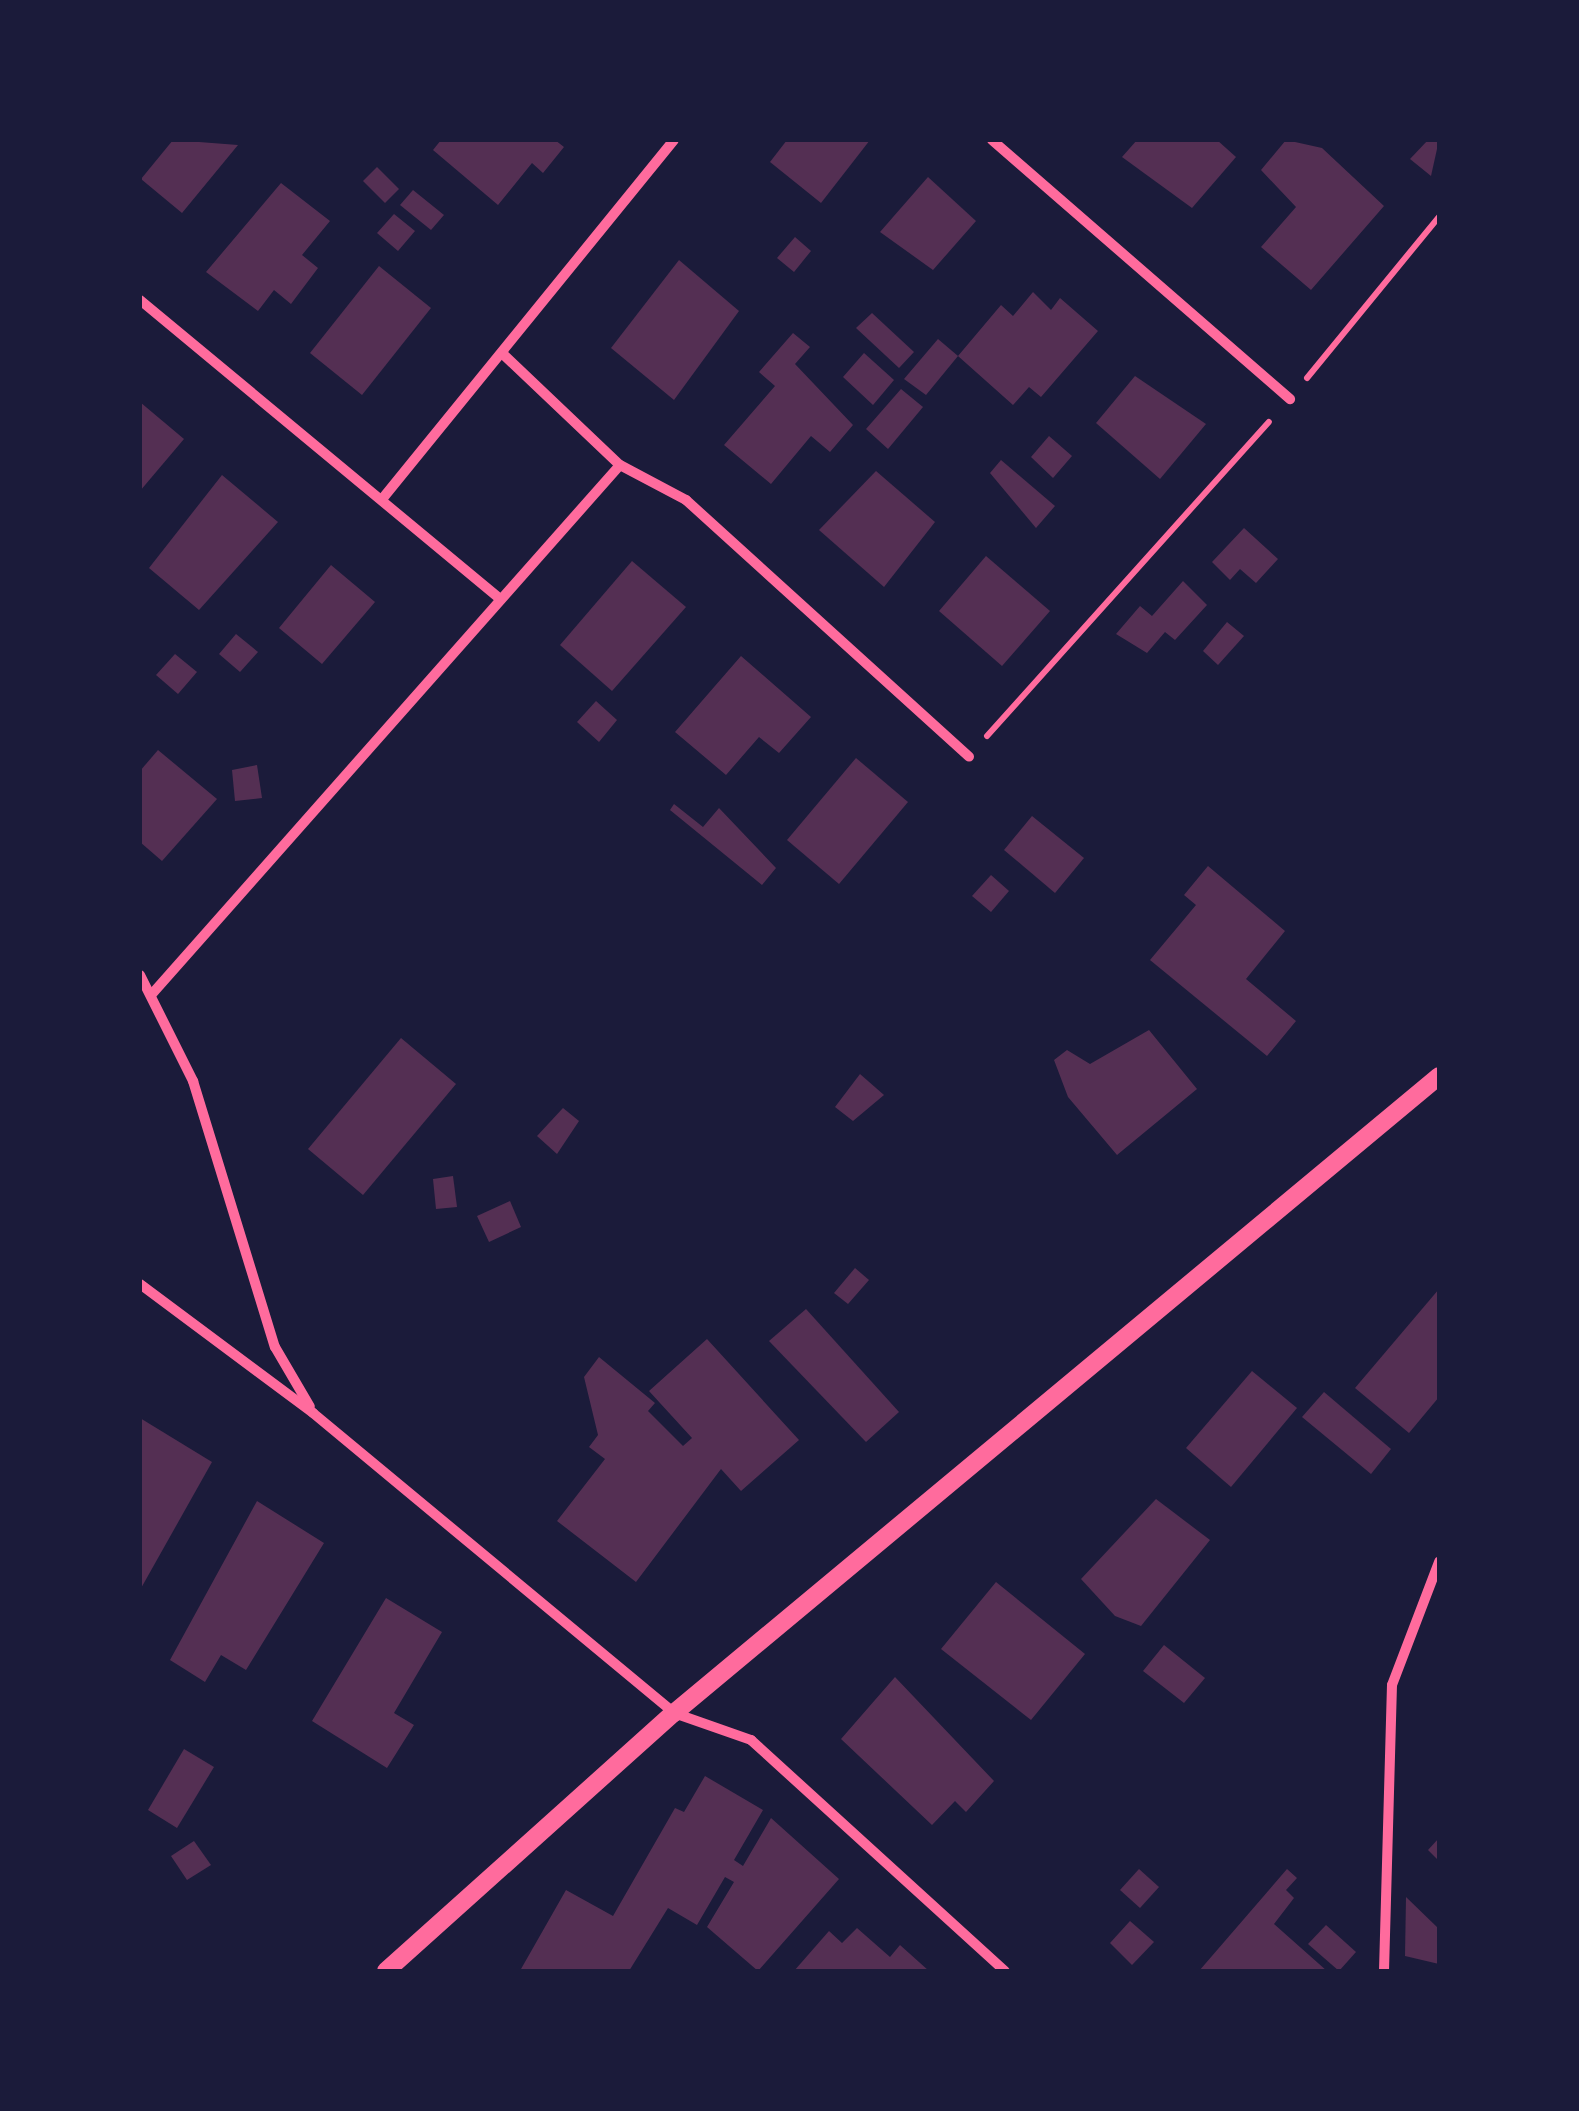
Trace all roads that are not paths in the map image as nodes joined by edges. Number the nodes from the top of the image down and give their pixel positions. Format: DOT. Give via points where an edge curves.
graph roads {
  1 [pos="674,140"];
  2 [pos="992,140"];
  3 [pos="140,300"];
  4 [pos="505,356"];
  5 [pos="1290,399"];
  6 [pos="620,465"];
  7 [pos="382,498"];
  8 [pos="500,599"];
  9 [pos="969,757"];
  10 [pos="140,976"];
  11 [pos="152,994"];
  12 [pos="1439,1076"];
  13 [pos="140,1284"];
  14 [pos="313,1412"];
  15 [pos="1439,1562"];
  16 [pos="674,1713"];
  17 [pos="386,1971"];
  18 [pos="1005,1971"];
  19 [pos="1384,1971"];
  1 -- 4 [label="street"];
  2 -- 5 [label="street"];
  3 -- 7 [label="street"];
  4 -- 6 [label="street"];
  4 -- 7 [label="street"];
  6 -- 8 [label="street"];
  6 -- 9 [label="street" via="686,500"];
  7 -- 8 [label="street"];
  8 -- 11 [label="street"];
  10 -- 11 [label="street"];
  11 -- 14 [label="street" via="193,1081 274,1347"];
  12 -- 16 [label="street"];
  13 -- 14 [label="street"];
  14 -- 16 [label="street"];
  15 -- 19 [label="street" via="1392,1684"];
  16 -- 17 [label="street"];
  16 -- 18 [label="street" via="751,1740"];
}
